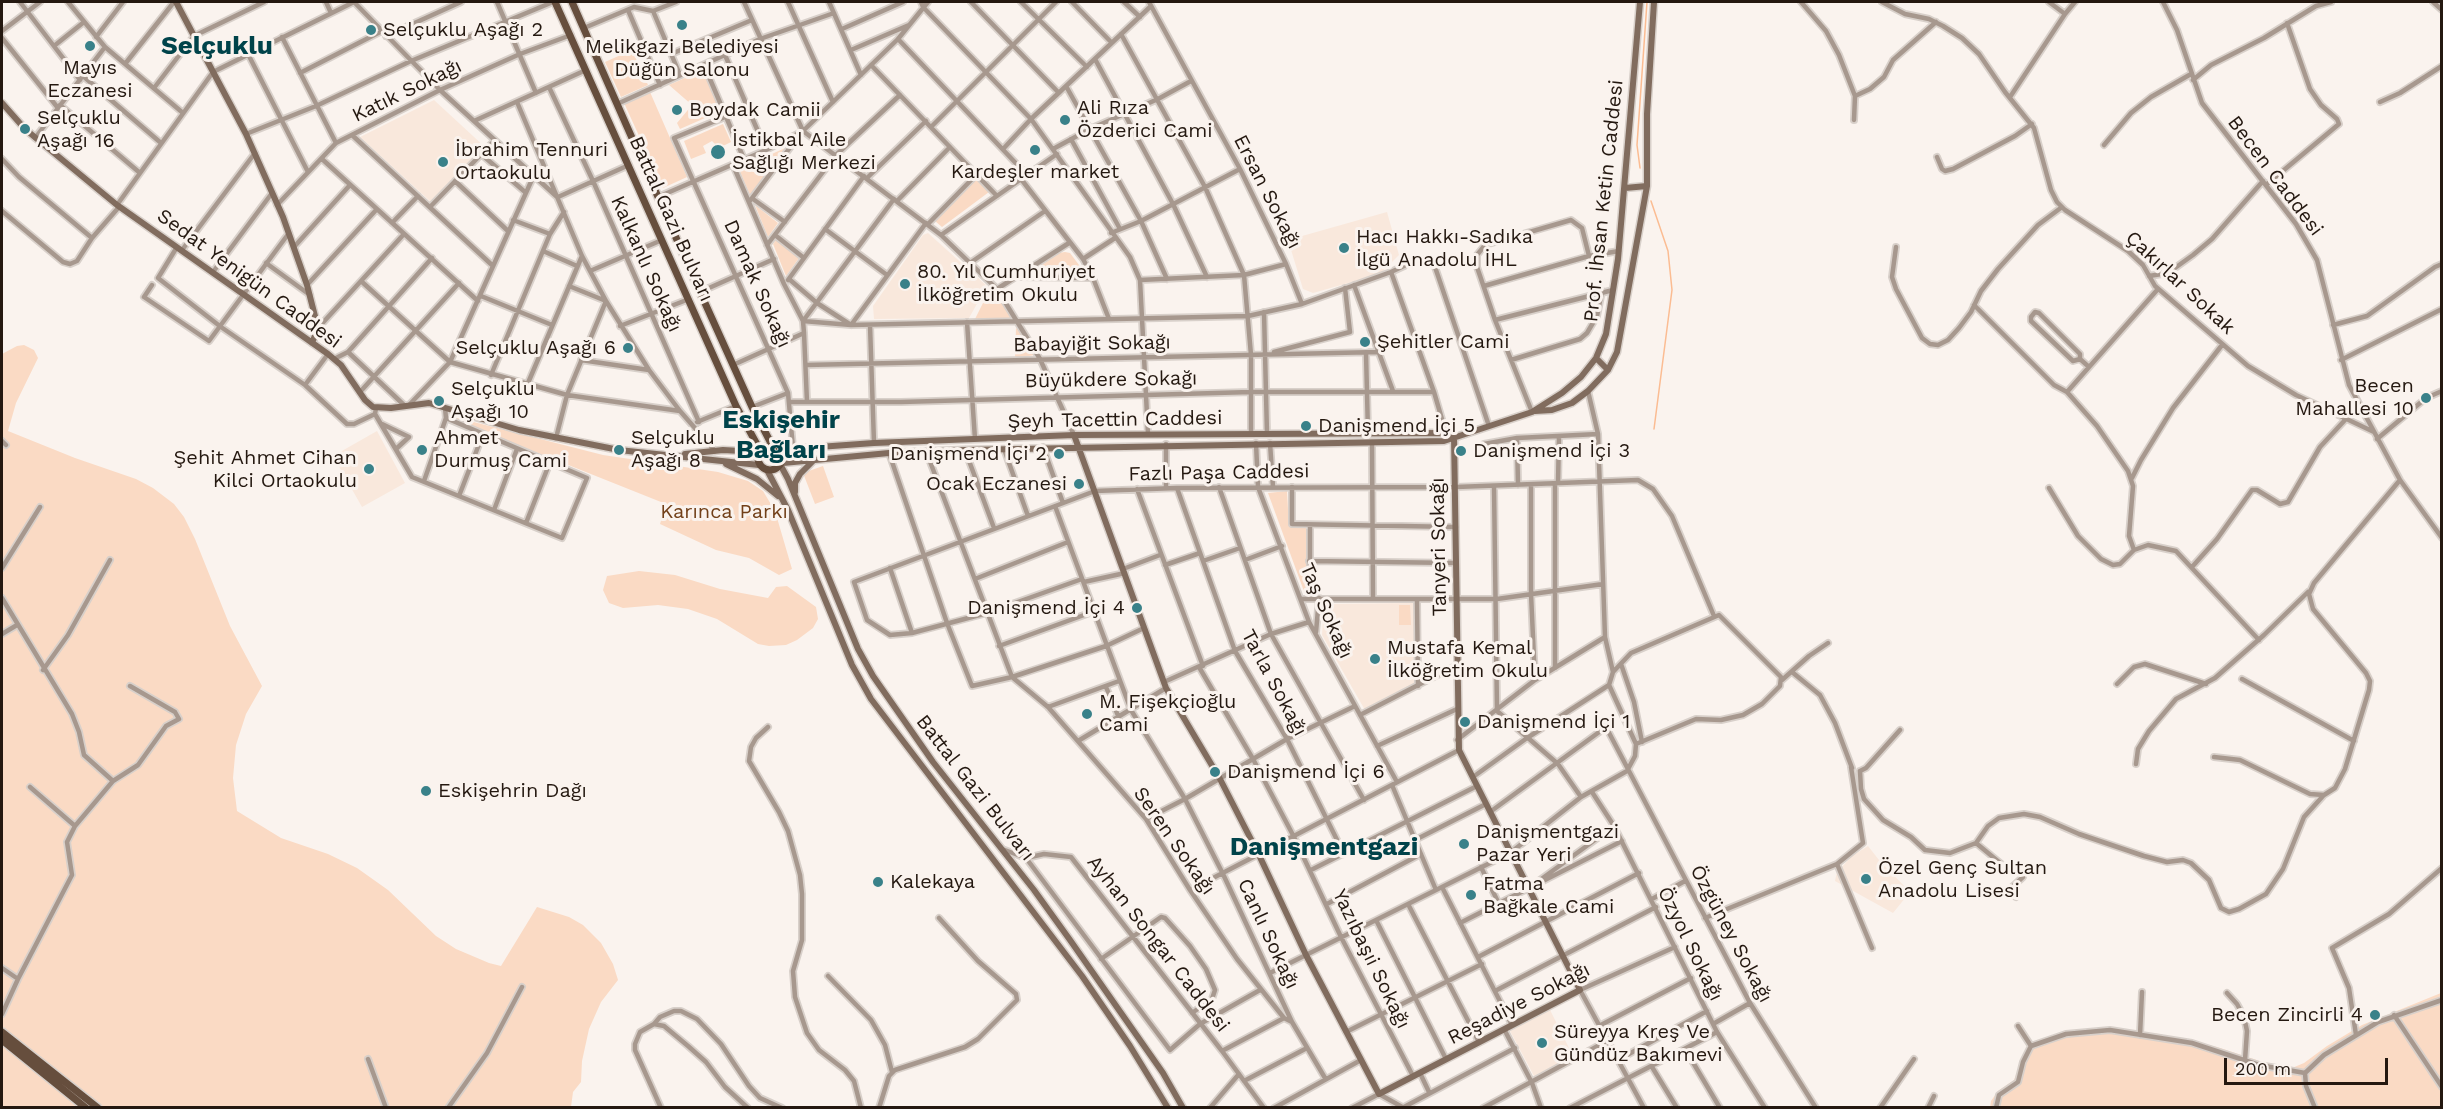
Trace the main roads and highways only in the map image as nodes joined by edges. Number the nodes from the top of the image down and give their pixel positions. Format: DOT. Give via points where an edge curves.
graph roads {
  1 [pos="554,2"];
  2 [pos="572,2"];
  3 [pos="775,448"];
  4 [pos="759,451"];
  5 [pos="2,1032"];
  6 [pos="2,1040"];
  7 [pos="86,1107"];
  8 [pos="98,1107"];
  1 -- 4 [label="main road, Battal Gazi Bulvarı"];
  2 -- 3 [label="main road, Battal Gazi Bulvarı" via="752,407"];
  3 -- 4 [label="main road" via="768,446"];
  3 -- 4 [label="main road" via="782,456 782,465 767,470 759,465"];
  5 -- 8 [label="main road"];
  6 -- 7 [label="main road"];
}
